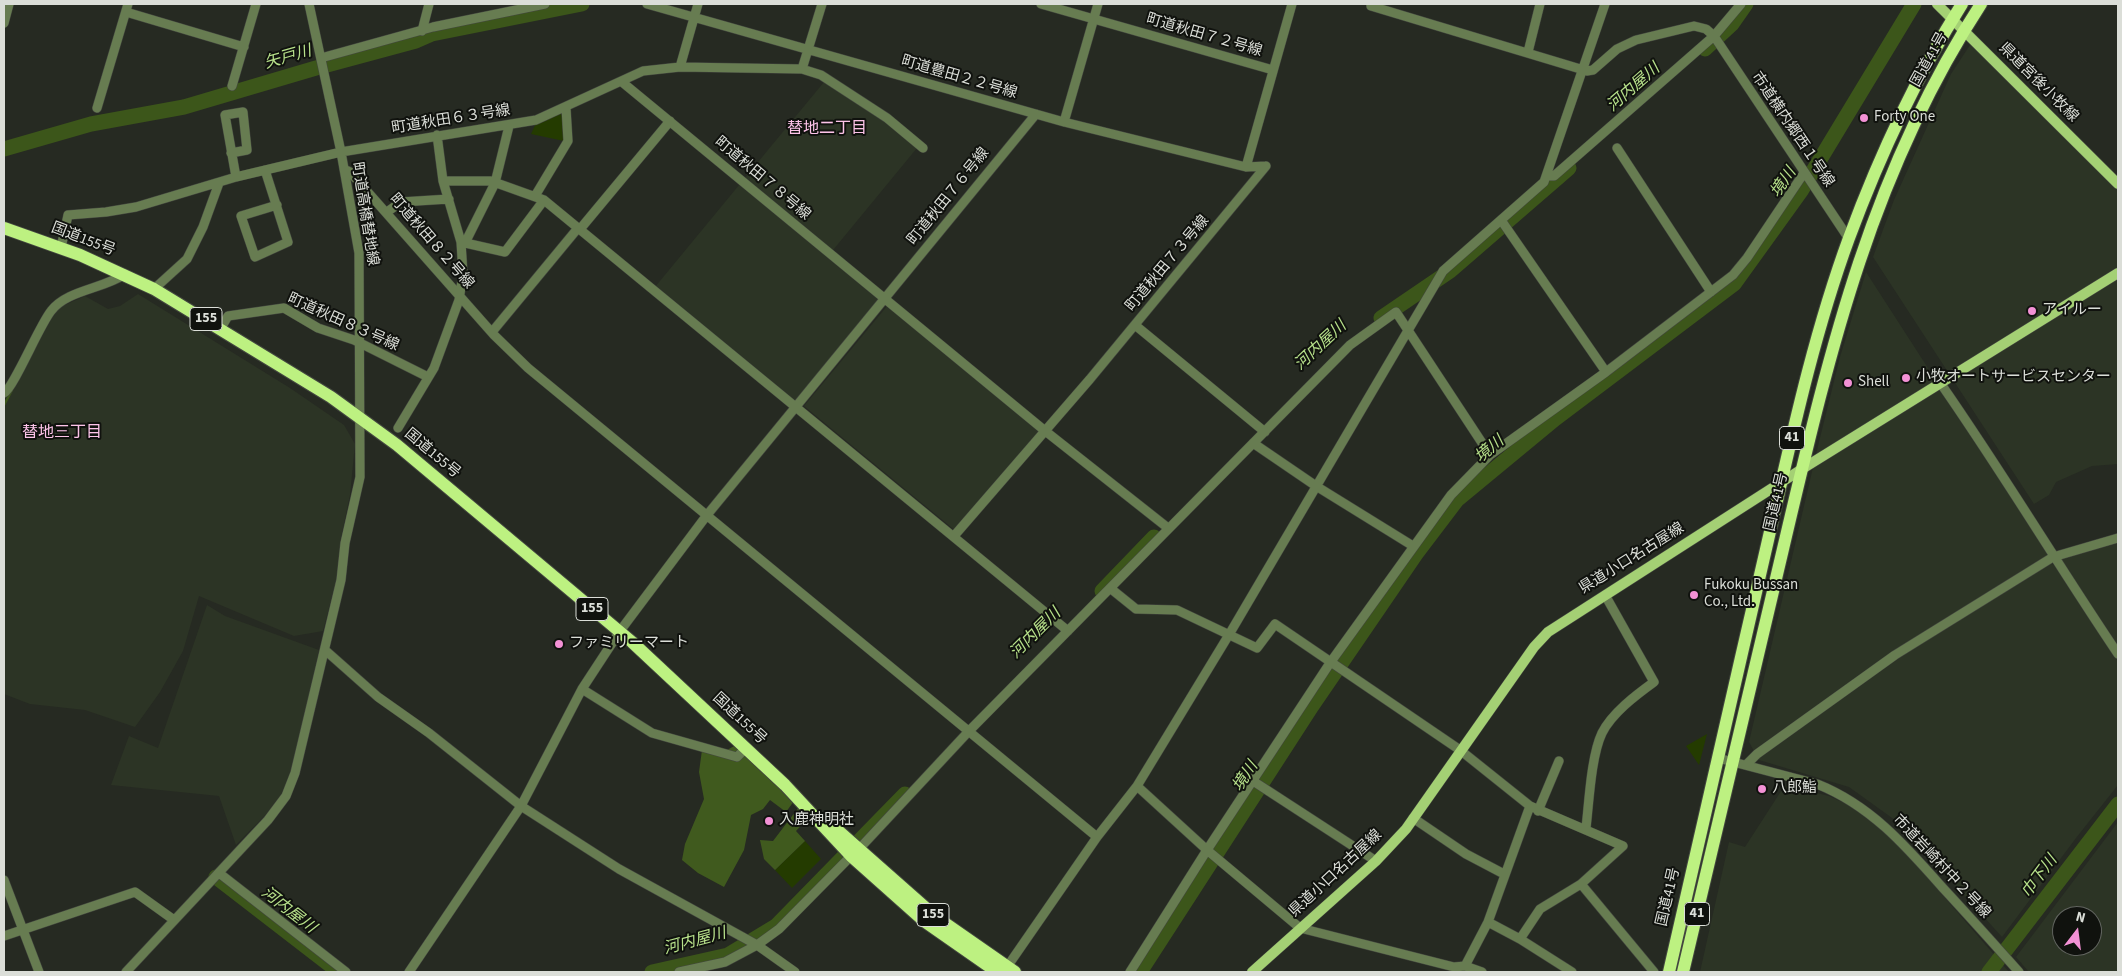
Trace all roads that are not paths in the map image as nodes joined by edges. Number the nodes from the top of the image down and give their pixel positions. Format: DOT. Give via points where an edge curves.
graph roads {
  1 [pos="9,4"];
  2 [pos="256,4"];
  3 [pos="310,4"];
  4 [pos="429,4"];
  5 [pos="545,4"];
  6 [pos="647,4"];
  7 [pos="698,4"];
  8 [pos="822,4"];
  9 [pos="1041,4"];
  10 [pos="1060,4"];
  11 [pos="1098,4"];
  12 [pos="1292,4"];
  13 [pos="1371,4"];
  14 [pos="1540,4"];
  15 [pos="1605,4"];
  16 [pos="1741,4"];
  17 [pos="1936,4"];
  18 [pos="1962,4"];
  19 [pos="1981,4"];
  20 [pos="127,8"];
  21 [pos="1094,16"];
  22 [pos="695,17"];
  23 [pos="1952,19"];
  24 [pos="4,23"];
  25 [pos="1964,30"];
  26 [pos="422,31"];
  27 [pos="1714,36"];
  28 [pos="244,47"];
  29 [pos="809,49"];
  30 [pos="1528,52"];
  31 [pos="321,58"];
  32 [pos="680,67"];
  33 [pos="1274,67"];
  34 [pos="802,69"];
  35 [pos="1582,70"];
  36 [pos="622,82"];
  37 [pos="232,86"];
  38 [pos="97,108"];
  39 [pos="566,108"];
  40 [pos="1036,114"];
  41 [pos="670,121"];
  42 [pos="1064,122"];
  43 [pos="509,126"];
  44 [pos="437,135"];
  45 [pos="923,148"];
  46 [pos="1617,148"];
  47 [pos="341,152"];
  48 [pos="231,153"];
  49 [pos="1266,166"];
  50 [pos="1246,167"];
  51 [pos="265,170"];
  52 [pos="344,170"];
  53 [pos="1804,172"];
  54 [pos="236,176"];
  55 [pos="1547,176"];
  56 [pos="443,181"];
  57 [pos="219,183"];
  58 [pos="496,183"];
  59 [pos="2118,184"];
  60 [pos="540,198"];
  61 [pos="449,199"];
  62 [pos="276,205"];
  63 [pos="387,212"];
  64 [pos="1502,220"];
  65 [pos="4,228"];
  66 [pos="579,228"];
  67 [pos="1849,239"];
  68 [pos="463,242"];
  69 [pos="61,248"];
  70 [pos="2118,272"];
  71 [pos="125,274"];
  72 [pos="154,289"];
  73 [pos="1711,292"];
  74 [pos="459,295"];
  75 [pos="884,298"];
  76 [pos="1135,325"];
  77 [pos="221,328"];
  78 [pos="1408,332"];
  79 [pos="493,334"];
  80 [pos="361,343"];
  81 [pos="1606,372"];
  82 [pos="428,377"];
  83 [pos="1941,384"];
  84 [pos="4,394"];
  85 [pos="796,405"];
  86 [pos="360,417"];
  87 [pos="398,428"];
  88 [pos="1044,430"];
  89 [pos="1264,432"];
  90 [pos="1253,444"];
  91 [pos="1490,455"];
  92 [pos="1802,469"];
  93 [pos="1782,482"];
  94 [pos="1316,486"];
  95 [pos="707,515"];
  96 [pos="1168,528"];
  97 [pos="954,536"];
  98 [pos="2118,538"];
  99 [pos="1413,546"];
  100 [pos="2053,556"];
  101 [pos="1110,588"];
  102 [pos="1605,594"];
  103 [pos="620,631"];
  104 [pos="1068,631"];
  105 [pos="1230,633"];
  106 [pos="325,650"];
  107 [pos="2118,654"];
  108 [pos="1332,664"];
  109 [pos="582,689"];
  110 [pos="968,731"];
  111 [pos="746,748"];
  112 [pos="1460,750"];
  113 [pos="1718,758"];
  114 [pos="1559,760"];
  115 [pos="1740,763"];
  116 [pos="1253,780"];
  117 [pos="1137,786"];
  118 [pos="521,806"];
  119 [pos="1534,808"];
  120 [pos="1413,818"];
  121 [pos="1586,828"];
  122 [pos="1097,837"];
  123 [pos="1207,850"];
  124 [pos="855,853"];
  125 [pos="1376,861"];
  126 [pos="219,872"];
  127 [pos="1504,874"];
  128 [pos="4,880"];
  129 [pos="1581,884"];
  130 [pos="174,920"];
  131 [pos="1488,922"];
  132 [pos="1300,928"];
  133 [pos="21,930"];
  134 [pos="4,936"];
  135 [pos="1520,939"];
  136 [pos="757,946"];
  137 [pos="1465,966"];
  138 [pos="984,968"];
  139 [pos="1006,970"];
  140 [pos="1453,970"];
  141 [pos="39,972"];
  142 [pos="126,972"];
  143 [pos="346,972"];
  144 [pos="409,972"];
  145 [pos="677,972"];
  146 [pos="795,972"];
  147 [pos="1130,972"];
  148 [pos="1252,972"];
  149 [pos="1482,972"];
  150 [pos="1572,972"];
  151 [pos="1654,972"];
  152 [pos="1669,972"];
  153 [pos="1683,972"];
  154 [pos="2019,972"];
  1 -- 24 [label="street"];
  2 -- 28 [label="street"];
  3 -- 31 [label="street, 町道高橋替地線"];
  4 -- 26 [label="street"];
  5 -- 26 [label="street"];
  6 -- 22 [label="street, 町道豊田２２号線"];
  7 -- 22 [label="street"];
  8 -- 29 [label="street"];
  9 -- 21 [label="street"];
  10 -- 21 [label="street"];
  11 -- 21 [label="street"];
  12 -- 33 [label="street"];
  13 -- 30 [label="street"];
  14 -- 30 [label="street"];
  15 -- 35 [label="street"];
  16 -- 27 [label="street"];
  17 -- 23 [label="main road, 県道宮後小牧線"];
  18 -- 23 [label="highway, 国道41号 / 41"];
  19 -- 25 [label="highway, 国道41号 / 41"];
  20 -- 28 [label="street"];
  20 -- 38 [label="street"];
  21 -- 33 [label="street"];
  21 -- 42 [label="street"];
  22 -- 29 [label="street, 町道豊田２２号線"];
  22 -- 32 [label="street"];
  23 -- 25 [label="main road, 県道宮後小牧線"];
  23 -- 67 [label="highway, 国道41号 / 41" via="1897,124"];
  25 -- 59 [label="main road, 県道宮後小牧線"];
  25 -- 92 [label="highway, 国道41号 / 41" via="1908,137 1863,248 1838,327"];
  26 -- 31 [label="street"];
  27 -- 35 [label="street" via="1706,29 1694,26 1636,40 1618,49 1593,70"];
  27 -- 53 [label="street, 市道横内郷西１号線"];
  27 -- 55 [label="street" via="1554,176"];
  28 -- 37 [label="street"];
  29 -- 34 [label="street"];
  29 -- 40 [label="street, 町道豊田２２号線"];
  30 -- 35 [label="street"];
  31 -- 47 [label="street, 町道高橋替地線"];
  32 -- 34 [label="street, 町道秋田６３号線"];
  32 -- 36 [label="street, 町道秋田６３号線" via="643,71"];
  33 -- 50 [label="street"];
  34 -- 45 [label="street" via="820,75 887,118"];
  35 -- 55 [label="street"];
  36 -- 39 [label="street, 町道秋田６３号線"];
  36 -- 41 [label="street, 町道秋田７８号線"];
  39 -- 43 [label="street, 町道秋田６３号線"];
  39 -- 60 [label="street" via="568,141"];
  40 -- 42 [label="street, 町道豊田２２号線"];
  40 -- 75 [label="street, 町道秋田７６号線"];
  41 -- 66 [label="street"];
  41 -- 75 [label="street, 町道秋田７８号線"];
  42 -- 50 [label="street, 町道豊田２２号線"];
  43 -- 44 [label="street, 町道秋田６３号線"];
  43 -- 58 [label="street"];
  44 -- 47 [label="street, 町道秋田６３号線"];
  44 -- 56 [label="street"];
  46 -- 73 [label="street"];
  47 -- 51 [label="street, 町道秋田６３号線"];
  47 -- 52 [label="street, 町道高橋替地線"];
  48 -- 48 [label="street" via="225,115 243,112 247,150"];
  48 -- 54 [label="street"];
  49 -- 50 [label="street, 町道豊田２２号線"];
  49 -- 76 [label="street, 町道秋田７３号線"];
  51 -- 54 [label="street, 町道秋田６３号線"];
  51 -- 62 [label="street"];
  52 -- 63 [label="street, 町道秋田８２号線" via="350,172"];
  52 -- 80 [label="street, 町道高橋替地線" via="359,253"];
  53 -- 67 [label="street, 市道横内郷西１号線"];
  53 -- 73 [label="street" via="1747,258 1733,275"];
  54 -- 57 [label="street, 町道秋田６３号線"];
  55 -- 64 [label="street" via="1542,185"];
  56 -- 58 [label="street"];
  56 -- 61 [label="street"];
  57 -- 69 [label="street, 町道秋田６３号線" via="136,207 68,215"];
  57 -- 72 [label="street" via="187,259"];
  58 -- 60 [label="street"];
  58 -- 68 [label="street"];
  60 -- 66 [label="street"];
  60 -- 68 [label="street" via="505,252"];
  61 -- 63 [label="street" via="401,202"];
  61 -- 68 [label="street"];
  62 -- 62 [label="street" via="288,242 254,257 241,216"];
  63 -- 74 [label="street, 町道秋田８２号線"];
  64 -- 78 [label="street" via="1443,270"];
  64 -- 81 [label="street"];
  65 -- 69 [label="highway, 国道155号 / 155"];
  66 -- 79 [label="street"];
  66 -- 85 [label="street"];
  67 -- 93 [label="highway, 国道41号 / 41" via="1810,367"];
  68 -- 74 [label="street" via="464,264"];
  69 -- 71 [label="highway, 国道155号 / 155"];
  70 -- 83 [label="main road, 県道小口名古屋線"];
  71 -- 72 [label="highway, 国道155号 / 155"];
  71 -- 84 [label="street" via="112,283 56,304"];
  72 -- 77 [label="highway, 国道155号 / 155"];
  73 -- 81 [label="street"];
  74 -- 79 [label="street, 町道秋田８２号線"];
  74 -- 82 [label="street"];
  75 -- 85 [label="street, 町道秋田７６号線"];
  75 -- 88 [label="street, 町道秋田７８号線"];
  76 -- 88 [label="street, 町道秋田７３号線"];
  76 -- 89 [label="street"];
  77 -- 80 [label="street, 町道秋田８３号線" via="228,316 281,308 318,328"];
  77 -- 86 [label="highway, 国道155号 / 155"];
  78 -- 89 [label="street" via="1396,312 1354,341"];
  78 -- 91 [label="street"];
  78 -- 94 [label="street"];
  79 -- 95 [label="street, 町道秋田８２号線" via="528,368"];
  80 -- 82 [label="street, 町道秋田８３号線"];
  80 -- 86 [label="street, 町道高橋替地線"];
  81 -- 91 [label="street"];
  82 -- 87 [label="street"];
  83 -- 92 [label="main road, 県道小口名古屋線"];
  83 -- 100 [label="street" via="1994,460"];
  85 -- 95 [label="street, 町道秋田７６号線"];
  85 -- 97 [label="street"];
  86 -- 103 [label="highway, 国道155号 / 155"];
  86 -- 106 [label="street, 町道高橋替地線" via="358,491"];
  88 -- 96 [label="street, 町道秋田７８号線"];
  88 -- 97 [label="street, 町道秋田７３号線"];
  89 -- 90 [label="street"];
  90 -- 94 [label="street"];
  90 -- 96 [label="street"];
  91 -- 99 [label="street" via="1450,495"];
  92 -- 93 [label="main road, 県道小口名古屋線"];
  92 -- 115 [label="highway, 国道41号 / 41"];
  93 -- 102 [label="main road, 県道小口名古屋線"];
  93 -- 113 [label="highway, 国道41号 / 41"];
  94 -- 99 [label="street"];
  94 -- 105 [label="street"];
  95 -- 103 [label="street, 町道秋田７６号線"];
  95 -- 110 [label="street, 町道秋田８２号線"];
  96 -- 101 [label="street"];
  97 -- 104 [label="street"];
  98 -- 100 [label="street"];
  99 -- 108 [label="street"];
  100 -- 107 [label="street"];
  100 -- 115 [label="street" via="1895,655"];
  101 -- 104 [label="street"];
  101 -- 105 [label="street" via="1136,608 1177,610"];
  102 -- 112 [label="main road, 県道小口名古屋線" via="1562,622 1534,647"];
  102 -- 121 [label="street" via="1654,682 1616,715 1602,734"];
  103 -- 109 [label="street, 町道秋田７６号線"];
  103 -- 111 [label="highway, 国道155号 / 155"];
  104 -- 110 [label="street"];
  105 -- 108 [label="street" via="1257,648 1275,624"];
  105 -- 117 [label="street"];
  106 -- 118 [label="street" via="378,698 429,733"];
  106 -- 126 [label="street, 町道高橋替地線" via="289,790 276,812"];
  108 -- 112 [label="street"];
  108 -- 116 [label="street"];
  109 -- 111 [label="street" via="652,734 736,757"];
  109 -- 118 [label="street, 町道秋田７６号線"];
  110 -- 122 [label="street, 町道秋田８２号線"];
  110 -- 124 [label="street"];
  111 -- 124 [label="highway, 国道155号 / 155"];
  112 -- 119 [label="street"];
  112 -- 120 [label="main road, 県道小口名古屋線"];
  113 -- 115 [label="street, 市道岩崎村中２号線"];
  113 -- 152 [label="highway, 国道41号 / 41"];
  114 -- 119 [label="street"];
  115 -- 153 [label="highway, 国道41号 / 41"];
  115 -- 154 [label="street, 市道岩崎村中２号線" via="1817,784 1860,806 1894,833"];
  116 -- 123 [label="street"];
  116 -- 125 [label="street"];
  117 -- 122 [label="street"];
  117 -- 123 [label="street"];
  118 -- 136 [label="street" via="619,869"];
  118 -- 144 [label="street, 町道秋田７６号線"];
  119 -- 121 [label="street"];
  119 -- 127 [label="street"];
  120 -- 125 [label="main road, 県道小口名古屋線"];
  120 -- 127 [label="street" via="1466,854"];
  121 -- 129 [label="street" via="1623,846"];
  122 -- 139 [label="street"];
  123 -- 132 [label="street"];
  123 -- 147 [label="street"];
  124 -- 136 [label="street" via="779,929"];
  124 -- 138 [label="highway, 国道155号 / 155" via="924,921"];
  124 -- 139 [label="highway, 国道155号 / 155"];
  125 -- 132 [label="main road, 県道小口名古屋線"];
  126 -- 130 [label="street, 町道高橋替地線"];
  126 -- 143 [label="street"];
  127 -- 131 [label="street"];
  128 -- 133 [label="street"];
  129 -- 135 [label="street" via="1540,909"];
  129 -- 151 [label="street"];
  130 -- 133 [label="street" via="135,892"];
  130 -- 142 [label="street, 町道高橋替地線"];
  131 -- 135 [label="street"];
  131 -- 137 [label="street"];
  132 -- 140 [label="street"];
  132 -- 148 [label="main road, 県道小口名古屋線"];
  133 -- 134 [label="street"];
  133 -- 141 [label="street"];
  135 -- 150 [label="street"];
  136 -- 145 [label="street" via="725,962"];
  136 -- 146 [label="street"];
  137 -- 140 [label="street"];
  137 -- 149 [label="street"];
  138 -- 139 [label="highway, 国道155号 / 155"];
}
